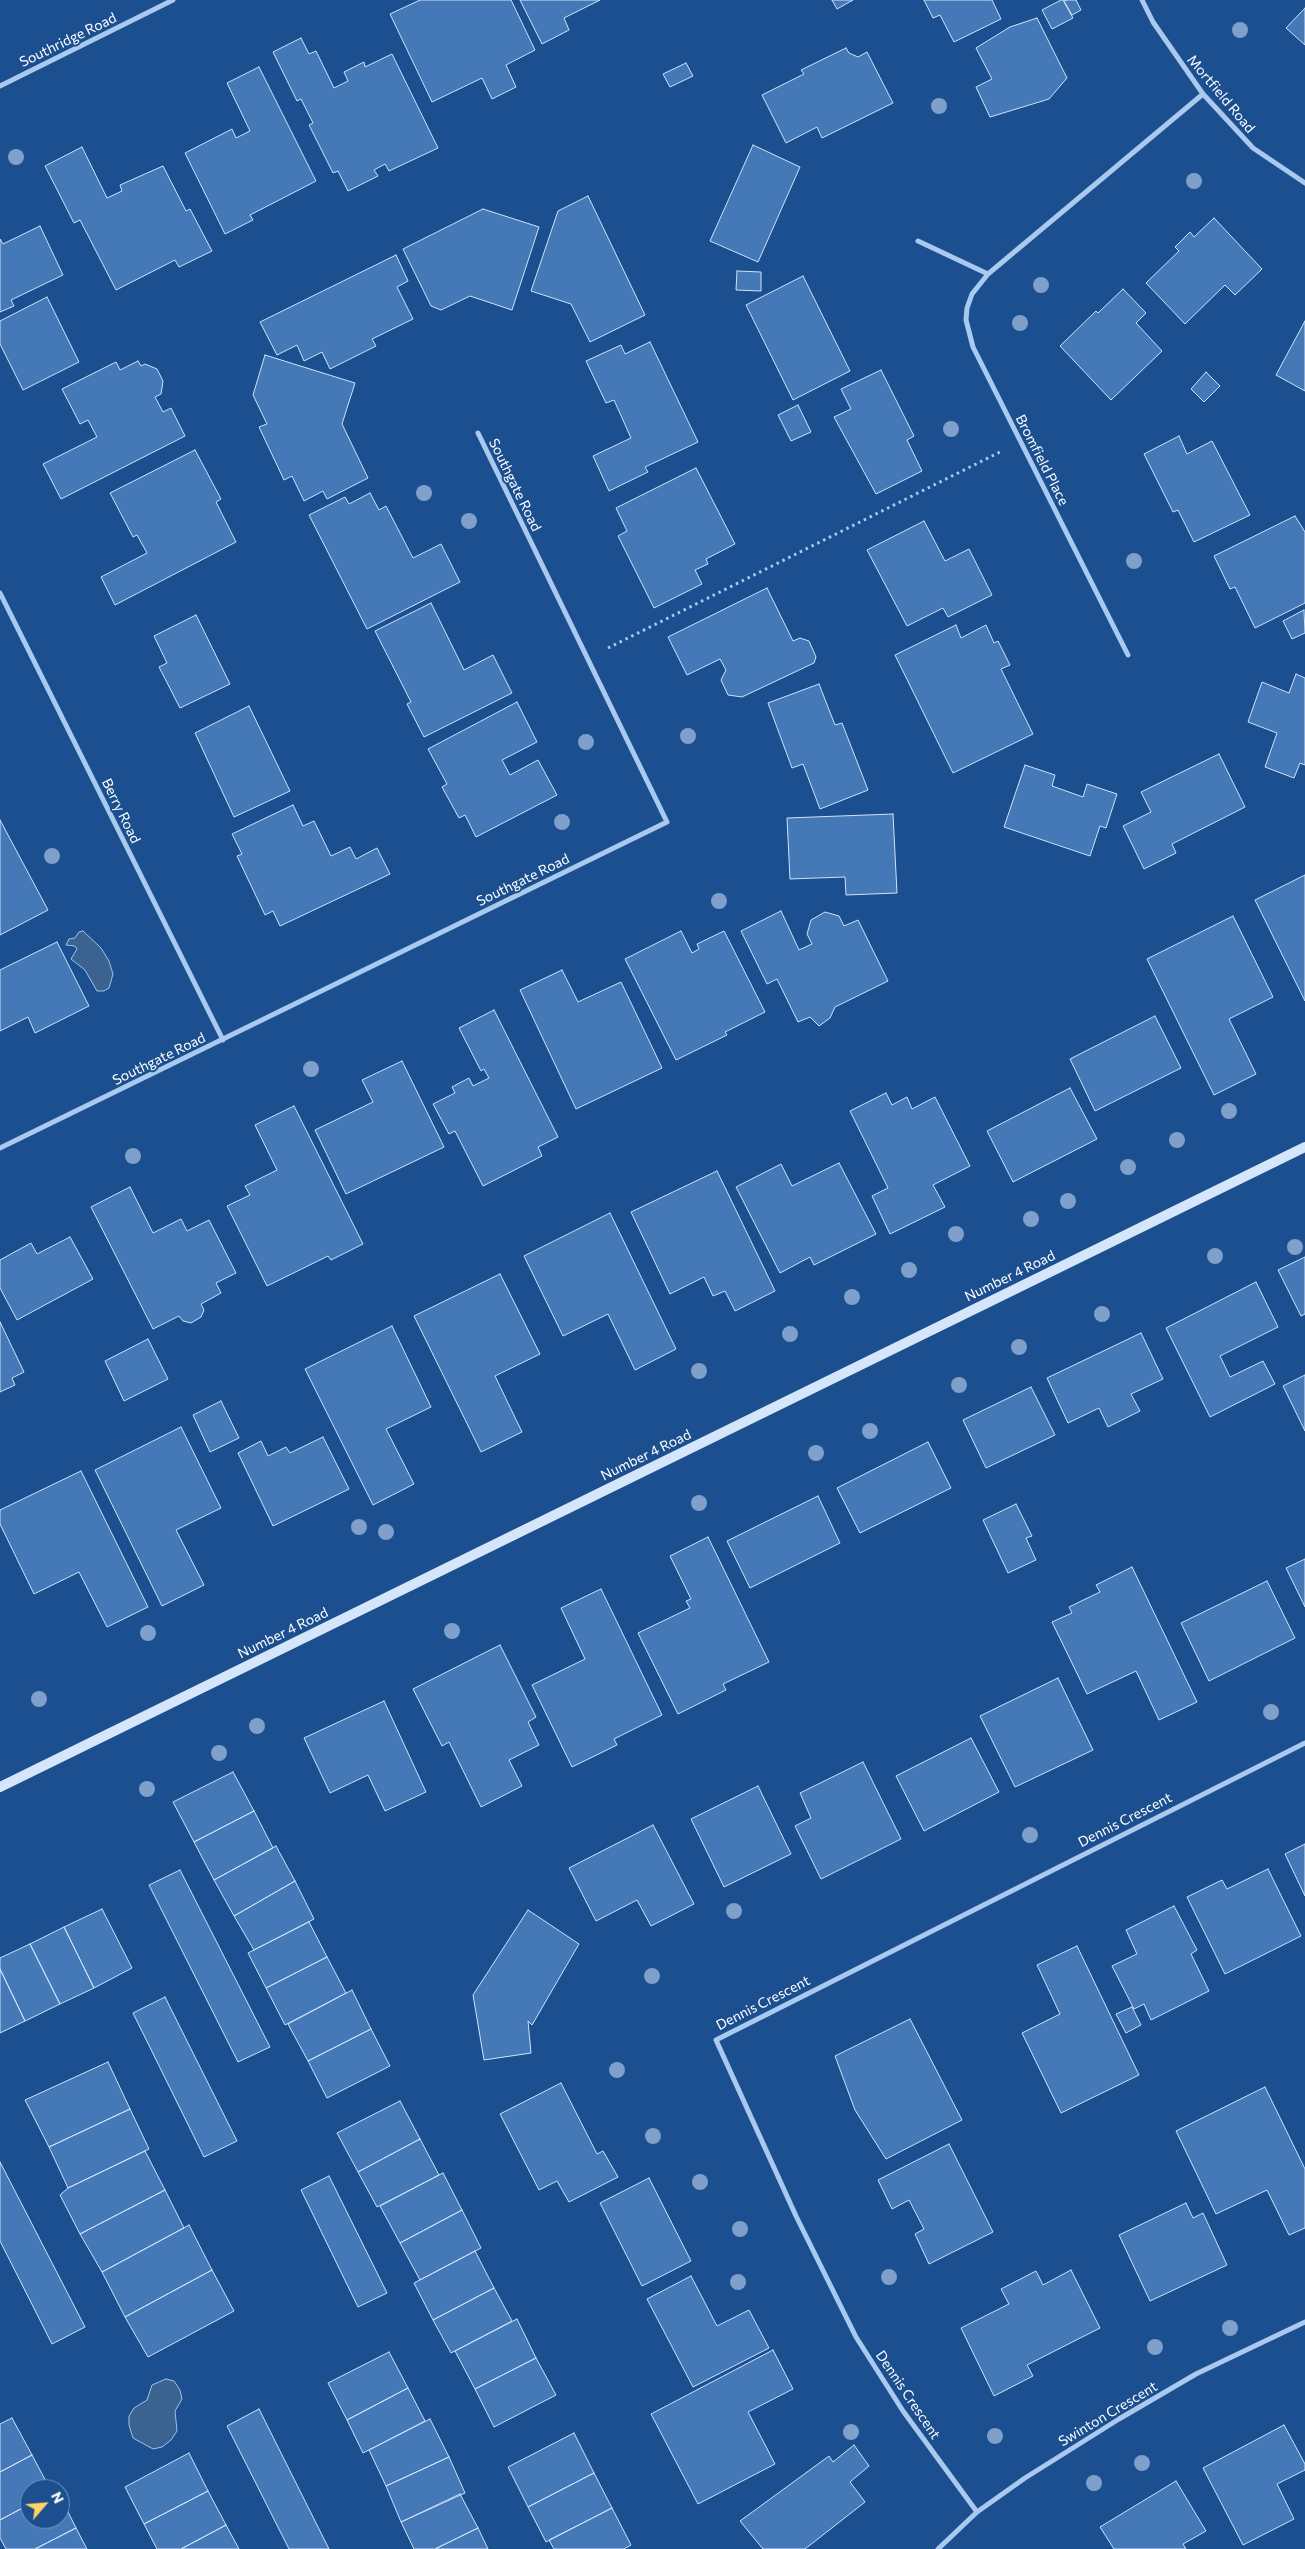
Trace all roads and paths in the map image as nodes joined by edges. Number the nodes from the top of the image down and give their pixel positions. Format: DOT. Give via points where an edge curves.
graph roads {
  1 [pos="172,0"];
  2 [pos="1142,0"];
  3 [pos="0,86"];
  4 [pos="1203,94"];
  5 [pos="1305,183"];
  6 [pos="918,241"];
  7 [pos="988,274"];
  8 [pos="478,433"];
  9 [pos="1020,441"];
  10 [pos="0,592"];
  11 [pos="1128,655"];
  12 [pos="586,659"];
  13 [pos="223,1040"];
  14 [pos="1305,1147"];
  15 [pos="0,1148"];
  16 [pos="1305,1743"];
  17 [pos="0,1787"];
  18 [pos="1305,2322"];
  19 [pos="977,2512"];
  20 [pos="938,2549"];
  1 -- 3 [label="street, Southridge Road"];
  2 -- 4 [label="street, Mortfield Road" via="1164,39"];
  4 -- 5 [label="street, Mortfield Road" via="1253,148"];
  4 -- 7 [label="street, Bromfield Place"];
  6 -- 7 [label="street"];
  7 -- 9 [label="street, Bromfield Place" via="972,294 966,320 969,336"];
  8 -- 12 [label="street, Southgate Road"];
  9 -- 11 [label="street, Bromfield Place"];
  9 -- 12 [label="path"];
  10 -- 13 [label="street, Berry Road"];
  12 -- 13 [label="street, Southgate Road" via="667,822"];
  13 -- 15 [label="street, Southgate Road"];
  14 -- 17 [label="main road, Number 4 Road"];
  16 -- 19 [label="street, Dennis Crescent" via="716,2040 796,2216 856,2337 903,2411"];
  18 -- 19 [label="street, Swinton Crescent" via="1196,2374 1024,2478"];
  19 -- 20 [label="street, Swinton Crescent"];
}
